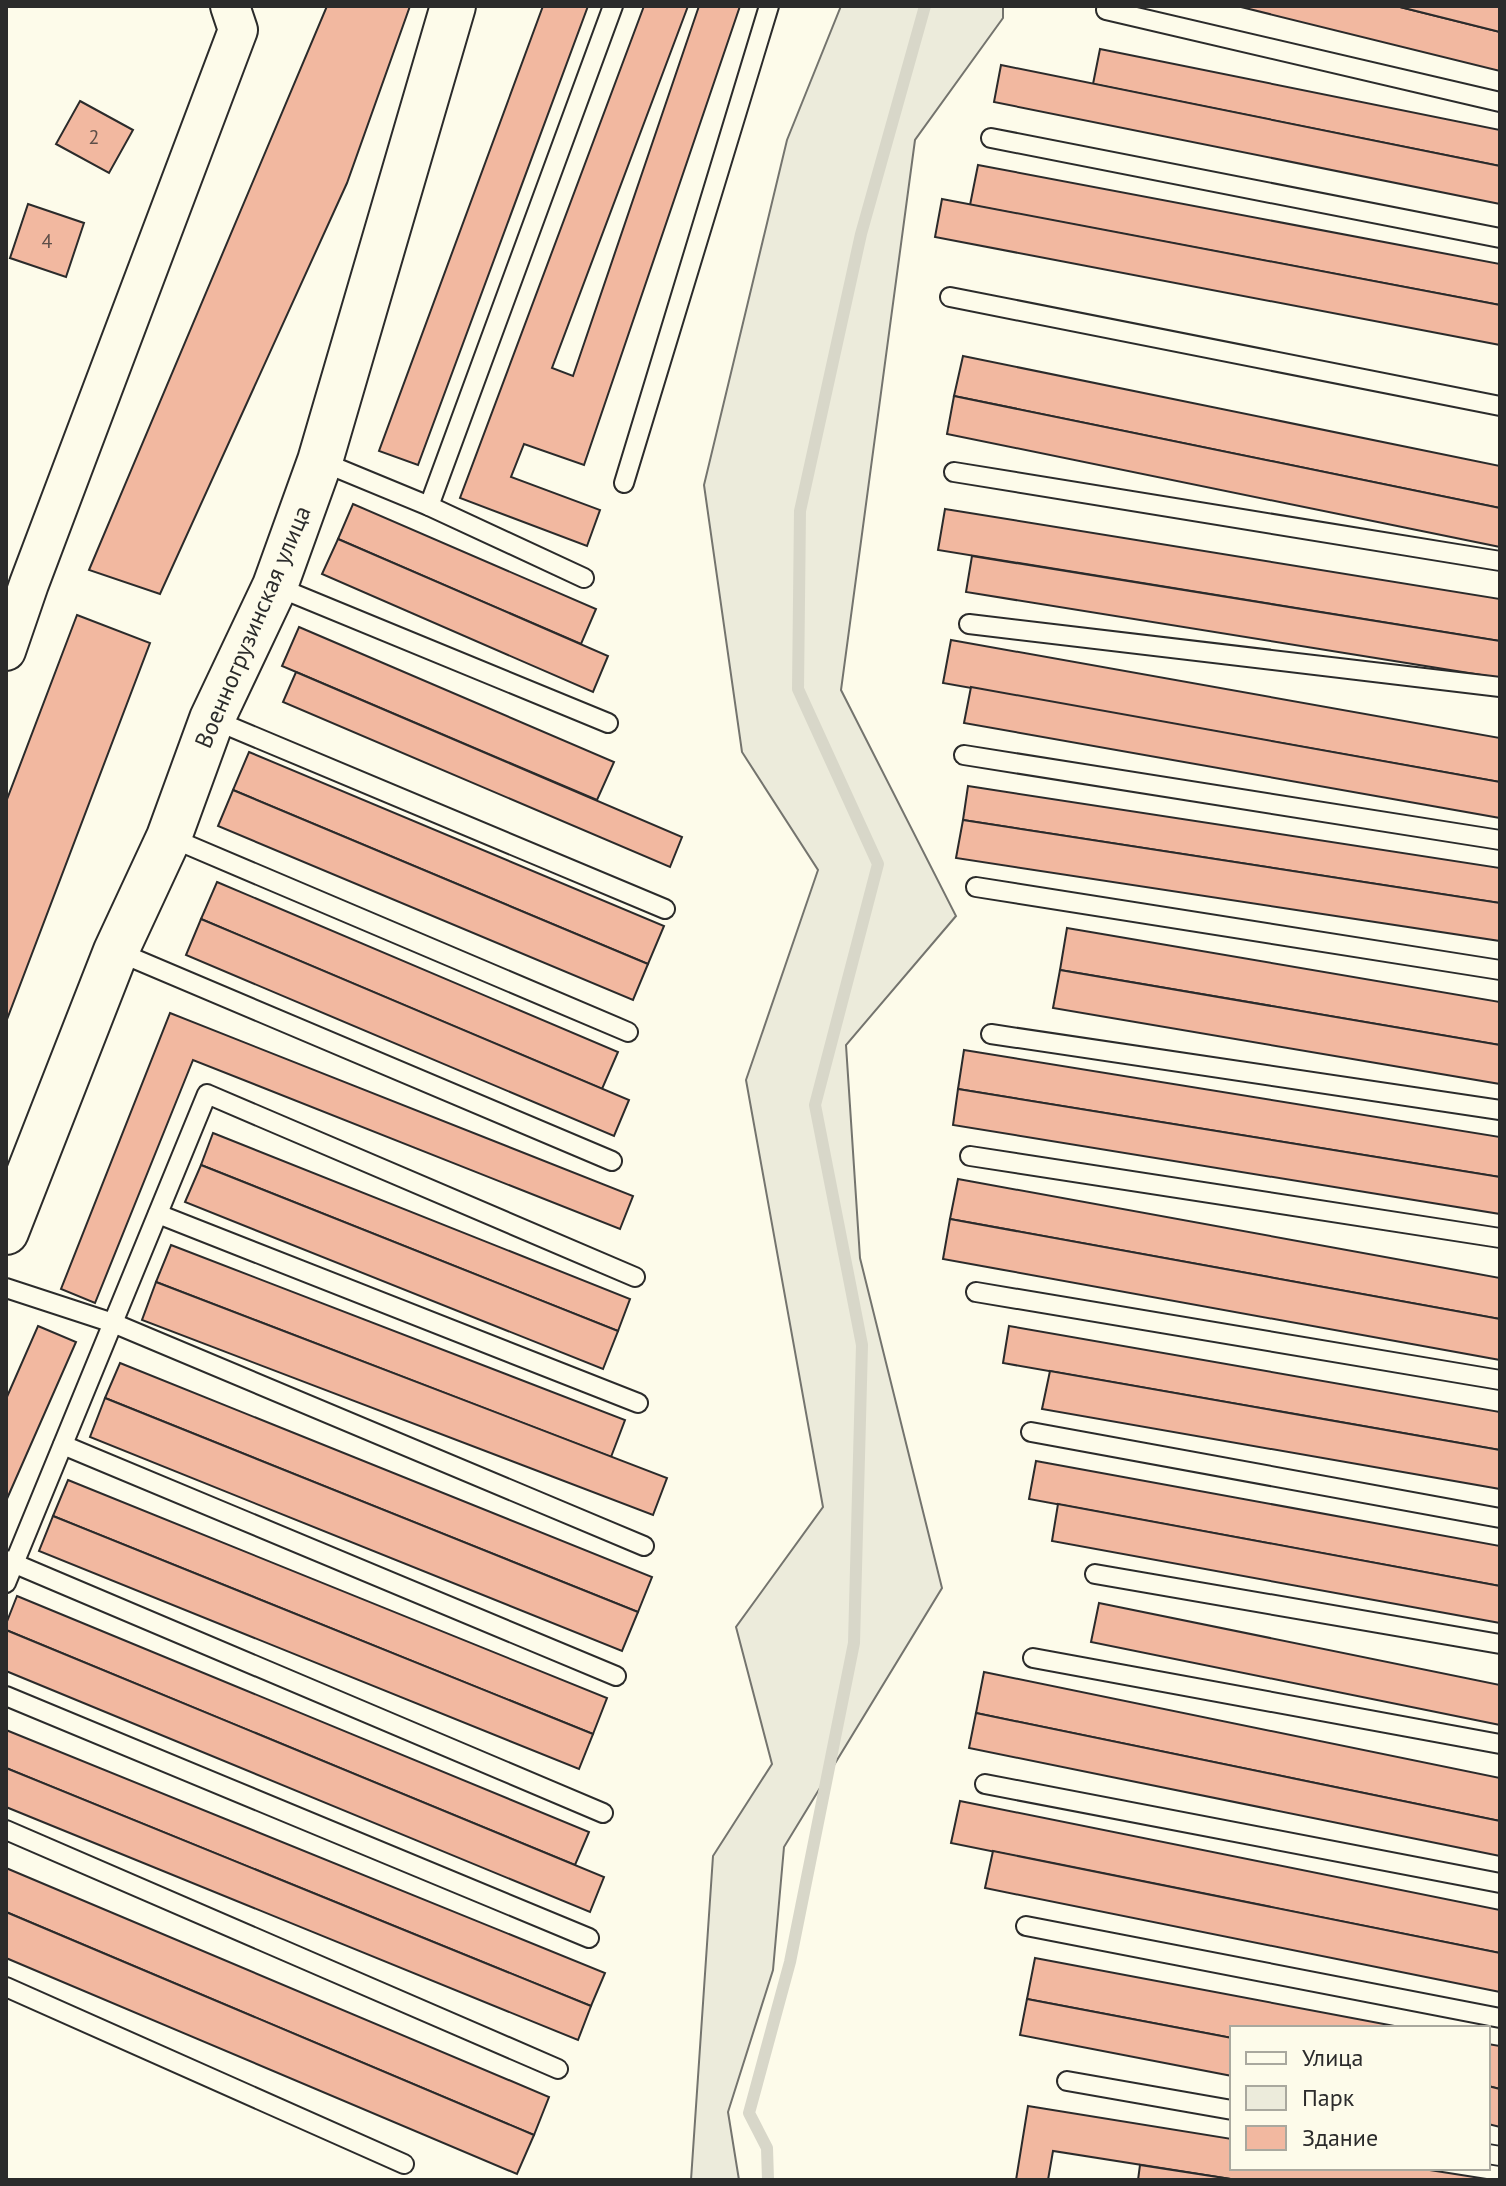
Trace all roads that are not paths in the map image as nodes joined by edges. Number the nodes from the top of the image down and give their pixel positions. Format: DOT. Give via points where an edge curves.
graph roads {
  1 [pos="230,6"];
  2 [pos="453,6"];
  3 [pos="613,6"];
  4 [pos="769,6"];
  5 [pos="1106,10"];
  6 [pos="1500,102"];
  7 [pos="991,138"];
  8 [pos="1500,238"];
  9 [pos="950,297"];
  10 [pos="1500,406"];
  11 [pos="320,461"];
  12 [pos="954,472"];
  13 [pos="624,483"];
  14 [pos="429,506"];
  15 [pos="1500,561"];
  16 [pos="584,578"];
  17 [pos="17,580"];
  18 [pos="275,586"];
  19 [pos="969,624"];
  20 [pos="6,651"];
  21 [pos="1500,687"];
  22 [pos="212,719"];
  23 [pos="608,723"];
  24 [pos="964,755"];
  25 [pos="169,837"];
  26 [pos="1500,840"];
  27 [pos="976,887"];
  28 [pos="665,909"];
  29 [pos="116,951"];
  30 [pos="1500,970"];
  31 [pos="628,1032"];
  32 [pos="991,1034"];
  33 [pos="1500,1110"];
  34 [pos="970,1156"];
  35 [pos="612,1161"];
  36 [pos="158,1214"];
  37 [pos="6,1232"];
  38 [pos="1500,1238"];
  39 [pos="635,1277"];
  40 [pos="6,1288"];
  41 [pos="976,1292"];
  42 [pos="113,1323"];
  43 [pos="1500,1380"];
  44 [pos="638,1403"];
  45 [pos="1031,1432"];
  46 [pos="63,1445"];
  47 [pos="1500,1518"];
  48 [pos="644,1546"];
  49 [pos="10,1562"];
  50 [pos="1095,1574"];
  51 [pos="6,1583"];
  52 [pos="1500,1644"];
  53 [pos="1033,1658"];
  54 [pos="616,1676"];
  55 [pos="6,1696"];
  56 [pos="1500,1744"];
  57 [pos="985,1784"];
  58 [pos="603,1813"];
  59 [pos="6,1830"];
  60 [pos="1500,1883"];
  61 [pos="1026,1926"];
  62 [pos="589,1938"];
  63 [pos="6,1987"];
  64 [pos="1500,2018"];
  65 [pos="558,2069"];
  66 [pos="1067,2081"];
  67 [pos="1230,2110"];
  68 [pos="404,2164"];
  1 -- 17 [label="street" via="238,30"];
  2 -- 11 [label="street, Военногрузинская улица"];
  3 -- 14 [label="lane"];
  4 -- 13 [label="lane"];
  5 -- 6 [label="lane"];
  7 -- 8 [label="lane"];
  9 -- 10 [label="lane"];
  11 -- 14 [label="lane"];
  11 -- 18 [label="street, Военногрузинская улица"];
  12 -- 15 [label="lane"];
  14 -- 16 [label="lane"];
  17 -- 20 [label="street"];
  18 -- 22 [label="street, Военногрузинская улица"];
  18 -- 23 [label="lane"];
  19 -- 21 [label="lane"];
  22 -- 25 [label="street, Военногрузинская улица"];
  22 -- 28 [label="lane"];
  24 -- 26 [label="lane"];
  25 -- 29 [label="street, Военногрузинская улица"];
  25 -- 31 [label="lane"];
  27 -- 30 [label="lane"];
  29 -- 35 [label="lane"];
  29 -- 37 [label="street, Военногрузинская улица"];
  32 -- 33 [label="lane"];
  34 -- 38 [label="lane"];
  36 -- 39 [label="lane" via="207,1094"];
  36 -- 42 [label="lane"];
  36 -- 44 [label="lane"];
  40 -- 42 [label="lane"];
  41 -- 43 [label="lane"];
  42 -- 46 [label="lane"];
  42 -- 48 [label="lane"];
  45 -- 47 [label="lane"];
  46 -- 49 [label="lane"];
  46 -- 54 [label="lane"];
  49 -- 51 [label="lane"];
  49 -- 58 [label="lane"];
  50 -- 52 [label="lane"];
  53 -- 56 [label="lane"];
  55 -- 62 [label="lane"];
  57 -- 60 [label="lane"];
  59 -- 65 [label="lane"];
  61 -- 64 [label="lane"];
  63 -- 68 [label="lane"];
  66 -- 67 [label="lane"];
}
